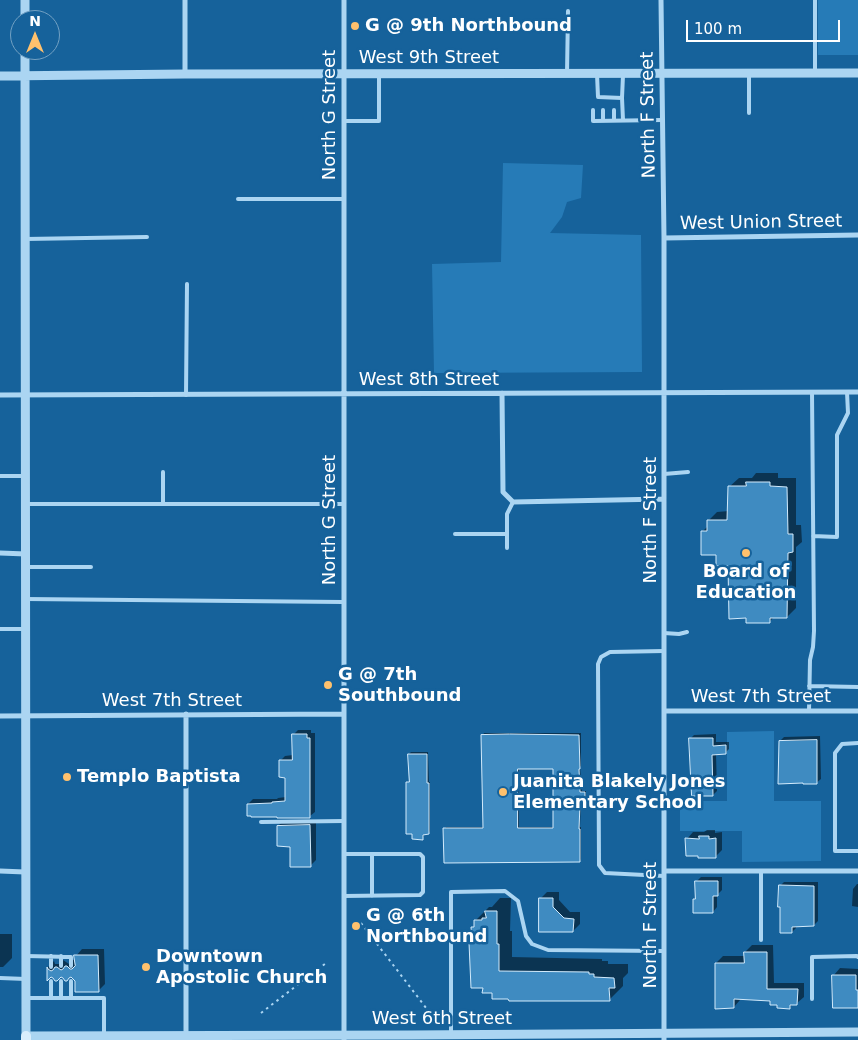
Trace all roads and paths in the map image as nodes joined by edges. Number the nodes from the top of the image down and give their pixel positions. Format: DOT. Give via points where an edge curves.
graph roads {
  1 [pos="184,0"];
  2 [pos="344,0"];
  3 [pos="661,0"];
  4 [pos="815,0"];
  5 [pos="568,11"];
  6 [pos="25,60"];
  7 [pos="750,73"];
  8 [pos="815,73"];
  9 [pos="858,73"];
  10 [pos="185,74"];
  11 [pos="345,74"];
  12 [pos="378,74"];
  13 [pos="567,74"];
  14 [pos="597,74"];
  15 [pos="622,74"];
  16 [pos="661,74"];
  17 [pos="0,76"];
  18 [pos="25,76"];
  19 [pos="622,98"];
  20 [pos="593,110"];
  21 [pos="603,110"];
  22 [pos="614,110"];
  23 [pos="749,113"];
  24 [pos="603,120"];
  25 [pos="614,120"];
  26 [pos="622,120"];
  27 [pos="662,120"];
  28 [pos="344,121"];
  29 [pos="344,198"];
  30 [pos="238,199"];
  31 [pos="858,235"];
  32 [pos="147,237"];
  33 [pos="664,238"];
  34 [pos="25,239"];
  35 [pos="188,284"];
  36 [pos="812,392"];
  37 [pos="847,392"];
  38 [pos="858,392"];
  39 [pos="502,393"];
  40 [pos="664,393"];
  41 [pos="186,394"];
  42 [pos="344,394"];
  43 [pos="0,395"];
  44 [pos="25,395"];
  45 [pos="163,472"];
  46 [pos="688,472"];
  47 [pos="664,474"];
  48 [pos="0,476"];
  49 [pos="25,476"];
  50 [pos="664,499"];
  51 [pos="512,502"];
  52 [pos="25,504"];
  53 [pos="163,504"];
  54 [pos="344,504"];
  55 [pos="455,534"];
  56 [pos="506,534"];
  57 [pos="813,536"];
  58 [pos="507,548"];
  59 [pos="0,553"];
  60 [pos="26,554"];
  61 [pos="25,567"];
  62 [pos="91,567"];
  63 [pos="25,599"];
  64 [pos="343,602"];
  65 [pos="0,629"];
  66 [pos="25,629"];
  67 [pos="687,632"];
  68 [pos="664,633"];
  69 [pos="664,650"];
  70 [pos="809,686"];
  71 [pos="858,687"];
  72 [pos="664,711"];
  73 [pos="809,711"];
  74 [pos="858,711"];
  75 [pos="186,714"];
  76 [pos="343,714"];
  77 [pos="25,715"];
  78 [pos="0,716"];
  79 [pos="858,743"];
  80 [pos="344,821"];
  81 [pos="261,822"];
  82 [pos="858,851"];
  83 [pos="344,854"];
  84 [pos="372,854"];
  85 [pos="0,871"];
  86 [pos="761,871"];
  87 [pos="858,871"];
  88 [pos="25,872"];
  89 [pos="664,874"];
  90 [pos="344,896"];
  91 [pos="372,896"];
  92 [pos="361,923"];
  93 [pos="761,940"];
  94 [pos="664,951"];
  95 [pos="26,956"];
  96 [pos="51,956"];
  97 [pos="61,956"];
  98 [pos="858,957"];
  99 [pos="326,963"];
  100 [pos="61,966"];
  101 [pos="71,966"];
  102 [pos="51,967"];
  103 [pos="0,978"];
  104 [pos="26,979"];
  105 [pos="51,981"];
  106 [pos="61,981"];
  107 [pos="71,981"];
  108 [pos="51,997"];
  109 [pos="61,997"];
  110 [pos="26,998"];
  111 [pos="71,998"];
  112 [pos="812,999"];
  113 [pos="261,1013"];
  114 [pos="430,1013"];
  115 [pos="858,1032"];
  116 [pos="451,1035"];
  117 [pos="104,1036"];
  118 [pos="186,1036"];
  119 [pos="601,1037"];
  120 [pos="664,1037"];
  121 [pos="26,1038"];
  122 [pos="83,1038"];
  123 [pos="142,1038"];
  124 [pos="221,1038"];
  125 [pos="344,1038"];
  126 [pos="401,1038"];
  1 -- 10 [label="street"];
  2 -- 11 [label="street, North G Street"];
  3 -- 16 [label="street, North F Street"];
  4 -- 8 [label="lane"];
  5 -- 13 [label="lane"];
  6 -- 18 [label="street"];
  7 -- 8 [label="street, West 9th Street"];
  7 -- 16 [label="street, West 9th Street"];
  7 -- 23 [label="lane"];
  8 -- 9 [label="street, West 9th Street"];
  10 -- 11 [label="street, West 9th Street"];
  10 -- 18 [label="street, West 9th Street"];
  11 -- 12 [label="street, West 9th Street"];
  11 -- 28 [label="street, North G Street"];
  12 -- 13 [label="street, West 9th Street"];
  12 -- 28 [label="lane" via="379,121"];
  13 -- 14 [label="street, West 9th Street"];
  14 -- 15 [label="street, West 9th Street"];
  14 -- 19 [label="lane" via="599,98"];
  15 -- 16 [label="street, West 9th Street"];
  15 -- 19 [label="lane"];
  16 -- 27 [label="street, North F Street"];
  17 -- 18 [label="street, West 9th Street"];
  18 -- 34 [label="street"];
  19 -- 26 [label="lane"];
  20 -- 24 [label="lane" via="593,121"];
  21 -- 24 [label="lane"];
  22 -- 25 [label="lane"];
  24 -- 25 [label="lane"];
  25 -- 26 [label="lane"];
  26 -- 27 [label="lane"];
  27 -- 33 [label="street, North F Street"];
  28 -- 29 [label="street, North G Street"];
  29 -- 30 [label="lane"];
  29 -- 42 [label="street, North G Street"];
  31 -- 33 [label="street, West Union Street"];
  32 -- 34 [label="lane"];
  33 -- 40 [label="street, North F Street"];
  34 -- 44 [label="street"];
  35 -- 41 [label="lane"];
  36 -- 37 [label="street, West 8th Street"];
  36 -- 40 [label="street, West 8th Street"];
  36 -- 57 [label="lane"];
  37 -- 38 [label="street, West 8th Street"];
  37 -- 57 [label="lane" via="848,413 837,435 838,536"];
  39 -- 40 [label="street, West 8th Street"];
  39 -- 42 [label="street, West 8th Street"];
  39 -- 51 [label="street" via="503,492"];
  40 -- 47 [label="street, North F Street"];
  41 -- 42 [label="street, West 8th Street"];
  41 -- 44 [label="street, West 8th Street"];
  42 -- 54 [label="street, North G Street"];
  43 -- 44 [label="street, West 8th Street"];
  44 -- 49 [label="street"];
  45 -- 53 [label="lane"];
  46 -- 47 [label="lane"];
  47 -- 50 [label="street, North F Street"];
  48 -- 49 [label="lane"];
  49 -- 52 [label="street"];
  50 -- 51 [label="street"];
  50 -- 68 [label="street, North F Street"];
  51 -- 56 [label="lane" via="507,514"];
  52 -- 53 [label="lane"];
  52 -- 60 [label="street"];
  53 -- 54 [label="lane"];
  54 -- 64 [label="street, North G Street"];
  55 -- 56 [label="lane"];
  56 -- 58 [label="lane"];
  57 -- 70 [label="lane" via="814,639"];
  59 -- 60 [label="street"];
  60 -- 61 [label="street"];
  61 -- 62 [label="lane"];
  61 -- 63 [label="street"];
  63 -- 64 [label="lane"];
  63 -- 66 [label="street"];
  64 -- 76 [label="street, North G Street"];
  65 -- 66 [label="lane"];
  66 -- 77 [label="street"];
  67 -- 68 [label="lane"];
  68 -- 69 [label="street, North F Street"];
  69 -- 72 [label="street, North F Street"];
  69 -- 89 [label="lane" via="610,652 601,657 598,664 599,865 605,873"];
  70 -- 71 [label="lane"];
  70 -- 73 [label="lane"];
  72 -- 73 [label="street, West 7th Street"];
  72 -- 89 [label="street, North F Street"];
  73 -- 74 [label="street, West 7th Street"];
  75 -- 76 [label="street, West 7th Street"];
  75 -- 77 [label="street, West 7th Street"];
  75 -- 118 [label="street"];
  76 -- 80 [label="street, North G Street"];
  77 -- 78 [label="street, West 7th Street"];
  77 -- 88 [label="street"];
  79 -- 82 [label="lane" via="842,744 835,753 836,851"];
  80 -- 81 [label="lane"];
  80 -- 83 [label="street, North G Street"];
  83 -- 84 [label="lane"];
  83 -- 90 [label="street, North G Street"];
  84 -- 91 [label="lane"];
  84 -- 91 [label="lane" via="420,854 423,857 423,892 420,895"];
  85 -- 88 [label="street"];
  86 -- 87 [label="street"];
  86 -- 89 [label="street"];
  86 -- 93 [label="lane"];
  88 -- 95 [label="street"];
  89 -- 94 [label="street, North F Street"];
  90 -- 91 [label="lane"];
  90 -- 125 [label="street, North G Street"];
  92 -- 114 [label="path"];
  94 -- 116 [label="lane" via="548,950 532,944 526,936 518,900 505,891 451,892"];
  94 -- 120 [label="street, North F Street"];
  95 -- 96 [label="lane"];
  95 -- 104 [label="street"];
  96 -- 97 [label="lane"];
  96 -- 102 [label="lane"];
  97 -- 100 [label="lane"];
  97 -- 101 [label="lane" via="71,957"];
  98 -- 112 [label="lane" via="812,957"];
  99 -- 113 [label="path"];
  103 -- 104 [label="lane"];
  104 -- 110 [label="street"];
  105 -- 108 [label="lane"];
  106 -- 109 [label="lane"];
  107 -- 111 [label="lane"];
  108 -- 109 [label="lane"];
  108 -- 110 [label="lane"];
  109 -- 111 [label="lane"];
  110 -- 121 [label="street"];
  111 -- 117 [label="lane" via="104,998"];
  115 -- 120 [label="street, West 6th Street"];
  116 -- 119 [label="street, West 6th Street"];
  116 -- 126 [label="street, West 6th Street"];
  117 -- 122 [label="street, West 6th Street"];
  117 -- 123 [label="street, West 6th Street"];
  118 -- 123 [label="street, West 6th Street"];
  118 -- 124 [label="street, West 6th Street"];
  119 -- 120 [label="street, West 6th Street"];
  121 -- 122 [label="street, West 6th Street"];
  124 -- 125 [label="street, West 6th Street" via="270,1035"];
  125 -- 126 [label="street, West 6th Street"];
}
